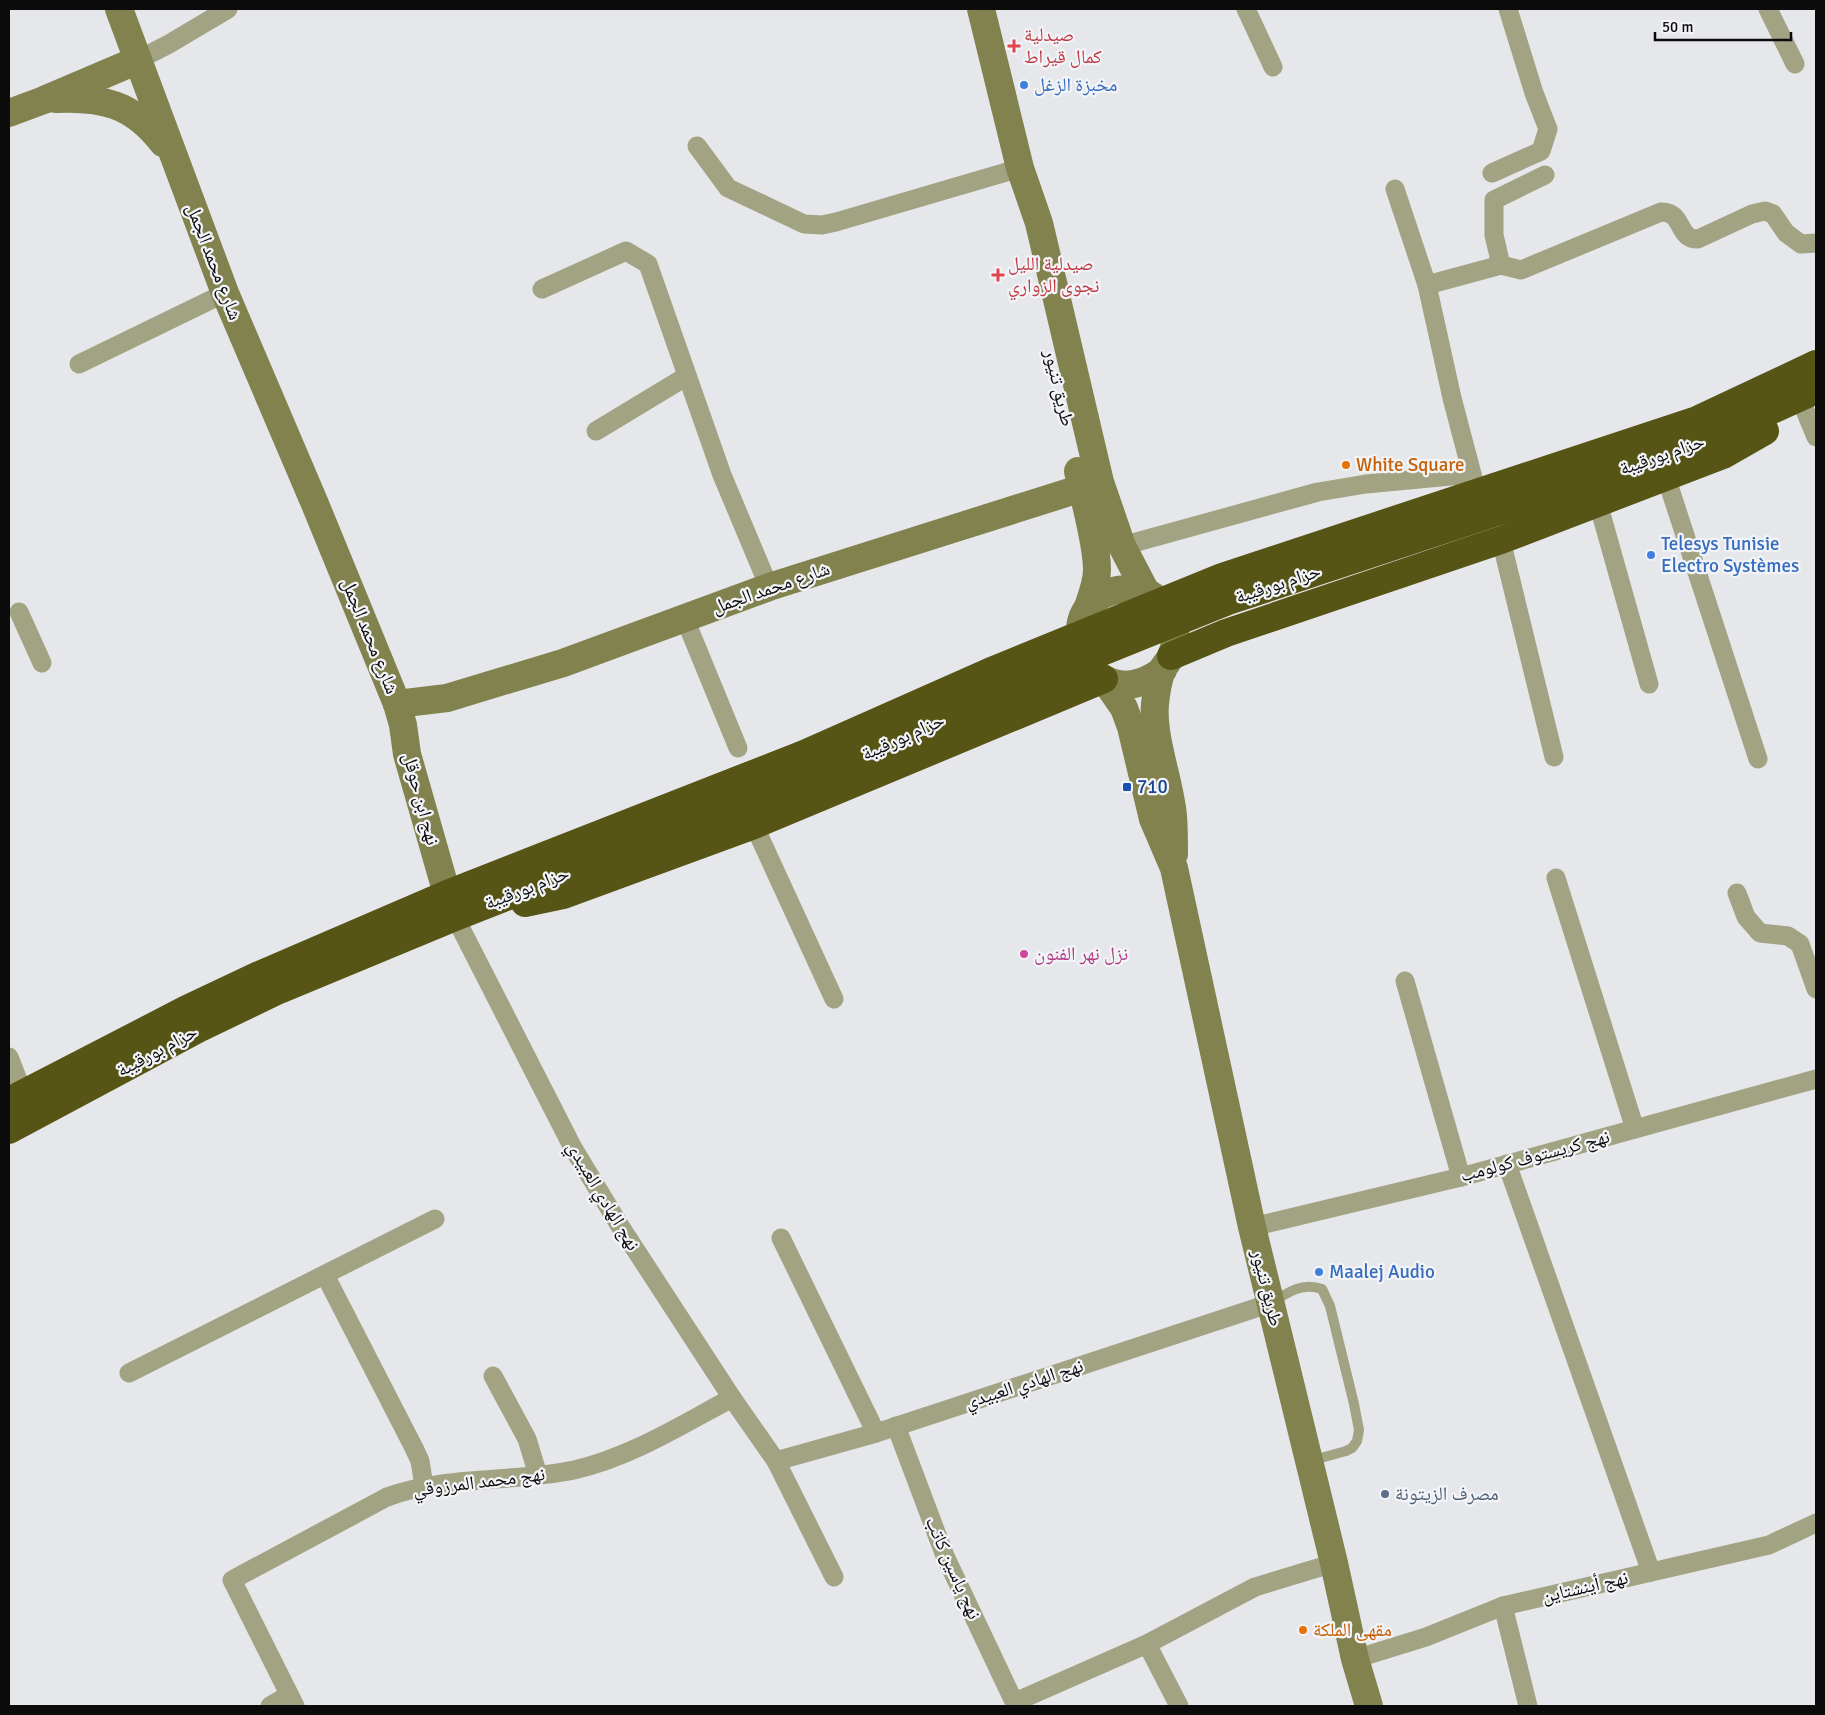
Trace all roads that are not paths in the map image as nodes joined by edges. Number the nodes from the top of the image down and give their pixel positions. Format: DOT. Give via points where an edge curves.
graph roads {
  1 [pos="119,9"];
  2 [pos="228,9"];
  3 [pos="981,9"];
  4 [pos="1246,9"];
  5 [pos="1508,9"];
  6 [pos="1768,9"];
  7 [pos="138,60"];
  8 [pos="1795,64"];
  9 [pos="1273,67"];
  10 [pos="44,100"];
  11 [pos="9,113"];
  12 [pos="697,146"];
  13 [pos="174,157"];
  14 [pos="1020,168"];
  15 [pos="1492,172"];
  16 [pos="1546,175"];
  17 [pos="1395,189"];
  18 [pos="1816,243"];
  19 [pos="1501,265"];
  20 [pos="1426,285"];
  21 [pos="542,289"];
  22 [pos="225,293"];
  23 [pos="1816,356"];
  24 [pos="79,364"];
  25 [pos="1816,364"];
  26 [pos="687,376"];
  27 [pos="1812,400"];
  28 [pos="596,431"];
  29 [pos="1816,437"];
  30 [pos="1666,477"];
  31 [pos="1082,488"];
  32 [pos="1470,494"];
  33 [pos="1598,503"];
  34 [pos="1501,540"];
  35 [pos="1122,546"];
  36 [pos="769,587"];
  37 [pos="1146,592"];
  38 [pos="1086,610"];
  39 [pos="19,612"];
  40 [pos="685,618"];
  41 [pos="1167,663"];
  42 [pos="42,664"];
  43 [pos="1104,679"];
  44 [pos="1649,684"];
  45 [pos="397,704"];
  46 [pos="738,748"];
  47 [pos="1554,757"];
  48 [pos="1758,759"];
  49 [pos="754,825"];
  50 [pos="1174,868"];
  51 [pos="1556,878"];
  52 [pos="1737,893"];
  53 [pos="451,905"];
  54 [pos="1405,981"];
  55 [pos="1816,989"];
  56 [pos="834,999"];
  57 [pos="10,1064"];
  58 [pos="1816,1079"];
  59 [pos="16,1097"];
  60 [pos="1635,1129"];
  61 [pos="9,1130"];
  62 [pos="1507,1164"];
  63 [pos="1461,1176"];
  64 [pos="436,1219"];
  65 [pos="1252,1227"];
  66 [pos="781,1238"];
  67 [pos="325,1275"];
  68 [pos="1271,1303"];
  69 [pos="129,1373"];
  70 [pos="493,1376"];
  71 [pos="732,1398"];
  72 [pos="896,1426"];
  73 [pos="876,1433"];
  74 [pos="776,1461"];
  75 [pos="1309,1461"];
  76 [pos="538,1475"];
  77 [pos="424,1486"];
  78 [pos="1816,1523"];
  79 [pos="1334,1562"];
  80 [pos="1651,1572"];
  81 [pos="834,1577"];
  82 [pos="1503,1606"];
  83 [pos="1147,1644"];
  84 [pos="1355,1659"];
  85 [pos="292,1700"];
  86 [pos="1015,1704"];
  87 [pos="270,1706"];
  88 [pos="1179,1706"];
  89 [pos="1369,1706"];
  90 [pos="1528,1706"];
  1 -- 7 [label="main road, شارع محمد الجمل"];
  2 -- 7 [label="street"];
  3 -- 14 [label="main road, طريق تنيور"];
  4 -- 9 [label="street"];
  5 -- 15 [label="street" via="1548,128 1542,151"];
  6 -- 8 [label="street"];
  7 -- 10 [label="main road"];
  7 -- 13 [label="main road, شارع محمد الجمل"];
  10 -- 11 [label="main road"];
  10 -- 13 [label="main road" via="91,100 126,108 153,130"];
  12 -- 14 [label="street" via="728,188 804,224 836,222"];
  13 -- 22 [label="main road, شارع محمد الجمل"];
  14 -- 31 [label="main road, طريق تنيور" via="1025,235"];
  14 -- 35 [label="main road, طريق تنيور" via="1039,223 1100,482"];
  16 -- 19 [label="street" via="1494,200 1494,235"];
  17 -- 20 [label="street"];
  18 -- 19 [label="street" via="1801,244 1786,233 1773,214 1765,211 1698,239 1688,238 1675,216 1661,212 1521,270"];
  19 -- 20 [label="street"];
  20 -- 32 [label="street"];
  21 -- 26 [label="street" via="626,251 648,264"];
  22 -- 24 [label="street"];
  22 -- 45 [label="main road, شارع محمد الجمل"];
  23 -- 32 [label="highway"];
  25 -- 32 [label="highway, حزام بورقيبة" via="1697,420"];
  26 -- 28 [label="street"];
  26 -- 36 [label="street" via="722,475"];
  27 -- 29 [label="street"];
  27 -- 30 [label="highway" via="1723,455"];
  27 -- 32 [label="highway, حزام بورقيبة" via="1702,442"];
  30 -- 33 [label="highway"];
  30 -- 48 [label="street"];
  31 -- 36 [label="main road, شارع محمد الجمل"];
  31 -- 38 [label="main road, طريق تنيور" via="1097,569"];
  32 -- 35 [label="street" via="1366,484 1318,492"];
  32 -- 37 [label="highway" via="1215,565"];
  32 -- 53 [label="highway, حزام بورقيبة" via="1228,601 998,694"];
  33 -- 34 [label="highway"];
  33 -- 44 [label="street"];
  34 -- 41 [label="highway" via="1226,632"];
  34 -- 47 [label="street"];
  35 -- 37 [label="main road, طريق تنيور"];
  36 -- 40 [label="main road, شارع محمد الجمل"];
  37 -- 38 [label="main road" via="1116,589 1100,596"];
  37 -- 41 [label="main road" via="1159,600 1175,626 1175,642"];
  38 -- 43 [label="main road" via="1078,638 1082,654 1090,668"];
  38 -- 53 [label="highway" via="1038,638 519,849"];
  39 -- 42 [label="street"];
  40 -- 45 [label="main road, شارع محمد الجمل" via="563,664 446,698"];
  40 -- 46 [label="street"];
  41 -- 43 [label="main road" via="1150,679 1136,684 1119,684"];
  41 -- 50 [label="main road, طريق تنيور" via="1157,687 1155,712 1173,816"];
  43 -- 49 [label="highway"];
  43 -- 50 [label="main road, طريق تنيور" via="1124,708 1153,819"];
  45 -- 53 [label="main road, نهج ابن حوقل" via="404,725 407,754"];
  49 -- 53 [label="highway" via="563,895"];
  49 -- 56 [label="street"];
  50 -- 65 [label="main road, طريق تنيور"];
  51 -- 60 [label="street"];
  52 -- 55 [label="street" via="1746,916 1760,933 1788,936 1800,944"];
  53 -- 59 [label="highway, حزام بورقيبة" via="259,975"];
  53 -- 61 [label="highway, حزام بورقيبة" via="198,1029"];
  53 -- 71 [label="street, نهج الهادي العبيدي" via="573,1148"];
  54 -- 63 [label="street"];
  57 -- 59 [label="street"];
  58 -- 60 [label="street, نهج كريستوف كولومب"];
  60 -- 62 [label="street, نهج كريستوف كولومب"];
  62 -- 63 [label="street, نهج كريستوف كولومب"];
  62 -- 80 [label="street"];
  63 -- 65 [label="street, نهج كريستوف كولومب"];
  64 -- 67 [label="street"];
  65 -- 68 [label="main road, طريق تنيور"];
  66 -- 73 [label="street"];
  67 -- 69 [label="street"];
  67 -- 77 [label="street" via="414,1448"];
  68 -- 72 [label="street, نهج الهادي العبيدي"];
  68 -- 75 [label="main road, طريق تنيور"];
  68 -- 75 [label="lane" via="1303,1287 1322,1289 1330,1306 1354,1404 1359,1430 1354,1445 1346,1451"];
  70 -- 76 [label="street" via="527,1439"];
  71 -- 74 [label="street, نهج الهادي العبيدي"];
  71 -- 76 [label="street, نهج محمد المرزوقي" via="628,1454 572,1470"];
  72 -- 73 [label="street, نهج الهادي العبيدي"];
  72 -- 86 [label="street, نهج ياسين كاتب" via="944,1556"];
  73 -- 74 [label="street, نهج الهادي العبيدي"];
  74 -- 81 [label="street, نهج الهادي العبيدي"];
  75 -- 79 [label="main road, طريق تنيور"];
  76 -- 77 [label="street, نهج محمد المرزوقي"];
  77 -- 85 [label="street, نهج محمد المرزوقي" via="387,1497 232,1580"];
  78 -- 80 [label="street, نهج أينشتاين" via="1768,1545"];
  79 -- 83 [label="street" via="1255,1587"];
  79 -- 84 [label="main road, طريق تنيور"];
  80 -- 82 [label="street, نهج أينشتاين"];
  82 -- 84 [label="street, نهج أينشتاين" via="1426,1637"];
  82 -- 90 [label="street"];
  83 -- 86 [label="street"];
  83 -- 88 [label="street"];
  84 -- 89 [label="main road, طريق تنيور"];
  85 -- 87 [label="street"];
}
